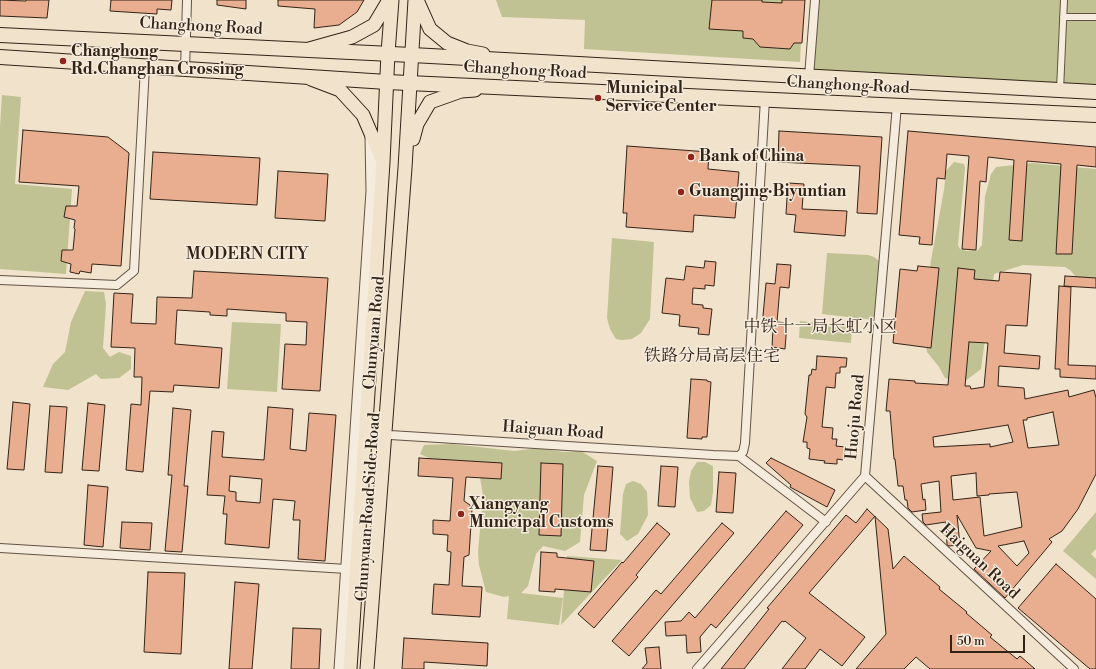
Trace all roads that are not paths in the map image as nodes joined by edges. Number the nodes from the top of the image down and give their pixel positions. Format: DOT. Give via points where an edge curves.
graph roads {
  1 [pos="187,0"];
  2 [pos="389,0"];
  3 [pos="392,0"];
  4 [pos="416,0"];
  5 [pos="815,0"];
  6 [pos="1064,0"];
  7 [pos="1063,17"];
  8 [pos="1096,17"];
  9 [pos="0,35"];
  10 [pos="185,43"];
  11 [pos="307,49"];
  12 [pos="388,54"];
  13 [pos="412,55"];
  14 [pos="0,57"];
  15 [pos="519,61"];
  16 [pos="145,67"];
  17 [pos="185,70"];
  18 [pos="304,77"];
  19 [pos="809,77"];
  20 [pos="387,82"];
  21 [pos="410,83"];
  22 [pos="516,88"];
  23 [pos="1060,90"];
  24 [pos="1096,92"];
  25 [pos="765,99"];
  26 [pos="897,105"];
  27 [pos="1096,115"];
  28 [pos="414,132"];
  29 [pos="371,135"];
  30 [pos="383,162"];
  31 [pos="405,168"];
  32 [pos="0,280"];
  33 [pos="365,432"];
  34 [pos="387,435"];
  35 [pos="739,456"];
  36 [pos="866,476"];
  37 [pos="826,522"];
  38 [pos="0,548"];
  39 [pos="347,569"];
  40 [pos="340,669"];
  41 [pos="350,669"];
  42 [pos="367,669"];
  43 [pos="374,669"];
  44 [pos="697,669"];
  45 [pos="1074,669"];
  1 -- 10 [label="street"];
  2 -- 11 [label="main road" via="374,25 352,37"];
  3 -- 12 [label="main road, Chunyuan Road"];
  4 -- 13 [label="main road, Chunyuan Road"];
  4 -- 15 [label="main road" via="430,29 447,43 467,52"];
  5 -- 19 [label="street"];
  6 -- 7 [label="street"];
  7 -- 8 [label="street"];
  7 -- 23 [label="street"];
  9 -- 10 [label="highway, Changhong Road"];
  10 -- 11 [label="highway, Changhong Road"];
  10 -- 17 [label="street"];
  11 -- 12 [label="highway, Changhong Road"];
  12 -- 13 [label="highway, Changhong Road"];
  12 -- 20 [label="main road, Chunyuan Road"];
  13 -- 15 [label="highway, Changhong Road"];
  13 -- 21 [label="main road, Chunyuan Road"];
  14 -- 16 [label="highway, Changhong Road"];
  15 -- 19 [label="highway, Changhong Road"];
  16 -- 17 [label="highway, Changhong Road"];
  16 -- 32 [label="street" via="134,271 117,285"];
  17 -- 18 [label="highway, Changhong Road"];
  18 -- 20 [label="highway, Changhong Road"];
  18 -- 29 [label="main road" via="340,90 363,115"];
  19 -- 23 [label="highway, Changhong Road"];
  20 -- 21 [label="highway, Changhong Road"];
  20 -- 30 [label="main road, Chunyuan Road"];
  21 -- 22 [label="highway, Changhong Road"];
  21 -- 31 [label="main road, Chunyuan Road"];
  22 -- 25 [label="highway, Changhong Road"];
  22 -- 28 [label="main road" via="461,91 430,102"];
  23 -- 24 [label="highway, Changhong Road"];
  25 -- 26 [label="highway, Changhong Road"];
  25 -- 35 [label="street" via="745,443"];
  26 -- 27 [label="highway, Changhong Road"];
  26 -- 36 [label="street, Huoju Road"];
  28 -- 31 [label="main road"];
  28 -- 34 [label="street, Chunyuan Road Side Road"];
  29 -- 30 [label="main road"];
  29 -- 39 [label="street, Chunyuan Road Side Road" via="372,190"];
  30 -- 33 [label="main road, Chunyuan Road"];
  31 -- 34 [label="main road, Chunyuan Road"];
  33 -- 34 [label="street, Haiguan Road"];
  33 -- 41 [label="main road, Chunyuan Road"];
  34 -- 35 [label="street, Haiguan Road"];
  34 -- 42 [label="main road, Chunyuan Road"];
  34 -- 43 [label="street, Chunyuan Road Side Road"];
  35 -- 37 [label="street"];
  36 -- 37 [label="street, Huoju Road"];
  36 -- 45 [label="street, Haiguan Road"];
  37 -- 44 [label="street, Huoju Road"];
  38 -- 39 [label="street"];
  39 -- 40 [label="street, Chunyuan Road Side Road"];
}
